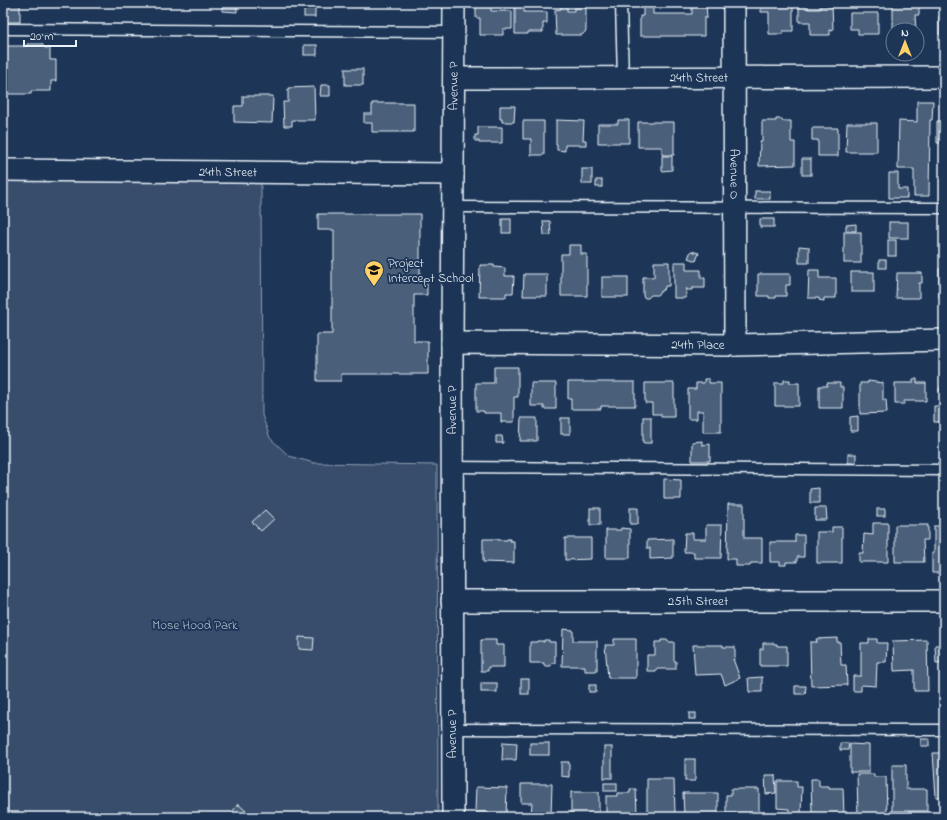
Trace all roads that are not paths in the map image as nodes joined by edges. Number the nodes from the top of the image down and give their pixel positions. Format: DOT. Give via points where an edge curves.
graph roads {
  1 [pos="454,3"];
  2 [pos="621,3"];
  3 [pos="734,3"];
  4 [pos="3,29"];
  5 [pos="454,32"];
  6 [pos="734,77"];
  7 [pos="944,77"];
  8 [pos="454,78"];
  9 [pos="622,78"];
  10 [pos="3,170"];
  11 [pos="453,174"];
  12 [pos="453,207"];
  13 [pos="734,207"];
  14 [pos="944,208"];
  15 [pos="944,340"];
  16 [pos="452,343"];
  17 [pos="735,345"];
  18 [pos="452,467"];
  19 [pos="944,470"];
  20 [pos="452,601"];
  21 [pos="944,601"];
  22 [pos="452,729"];
  23 [pos="944,730"];
  24 [pos="452,817"];
  1 -- 5 [label="street, Avenue P"];
  2 -- 9 [label="lane"];
  3 -- 6 [label="street, Avenue O"];
  4 -- 5 [label="lane"];
  5 -- 8 [label="street, Avenue P"];
  6 -- 7 [label="street, 24th Street"];
  6 -- 9 [label="street, 24th Street"];
  6 -- 13 [label="street, Avenue O"];
  8 -- 9 [label="street, 24th Street"];
  8 -- 11 [label="street, Avenue P"];
  10 -- 11 [label="street, 24th Street"];
  11 -- 12 [label="street, Avenue P"];
  12 -- 13 [label="lane"];
  12 -- 16 [label="street, Avenue P"];
  13 -- 14 [label="lane"];
  13 -- 17 [label="street, Avenue O"];
  15 -- 17 [label="street, 24th Place"];
  16 -- 17 [label="street, 24th Place"];
  16 -- 18 [label="street, Avenue P"];
  18 -- 19 [label="lane"];
  18 -- 20 [label="street, Avenue P"];
  20 -- 21 [label="street, 25th Street"];
  20 -- 22 [label="street, Avenue P"];
  22 -- 23 [label="lane"];
  22 -- 24 [label="street, Avenue P"];
}
